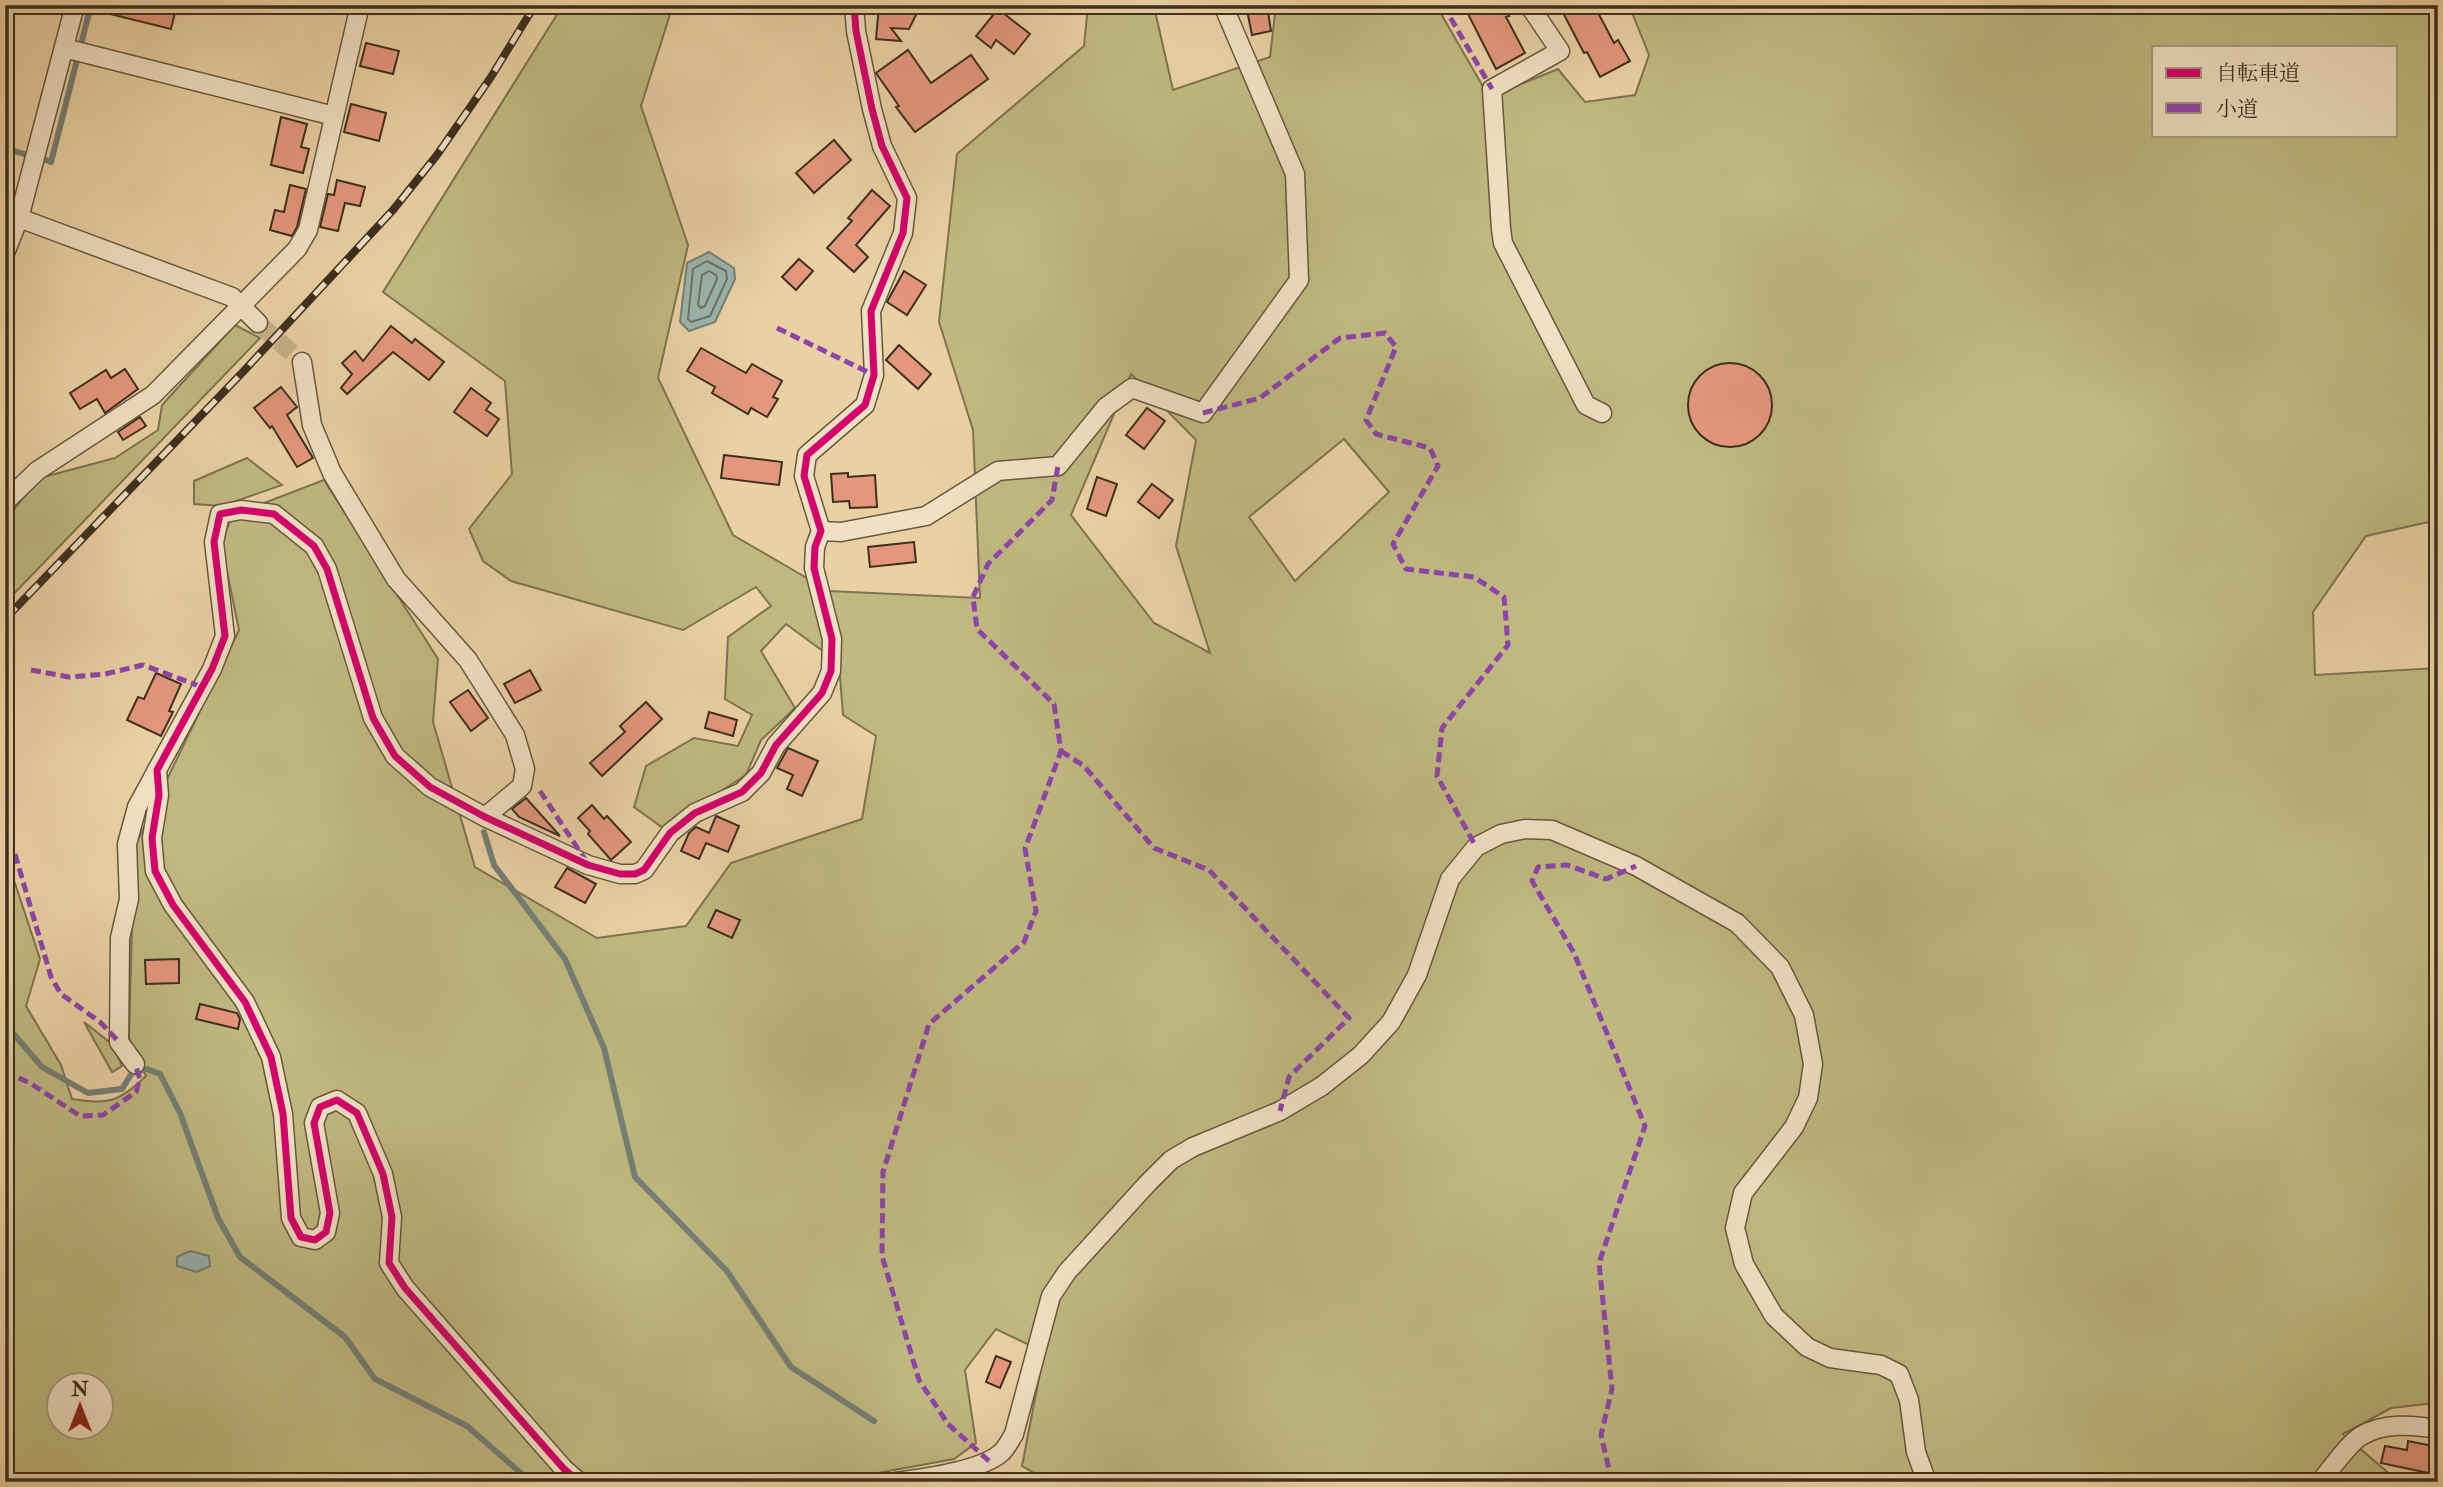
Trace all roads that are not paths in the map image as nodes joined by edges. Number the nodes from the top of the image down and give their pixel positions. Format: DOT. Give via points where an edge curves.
graph roads {
  1 [pos="75,5"];
  2 [pos="360,5"];
  3 [pos="854,5"];
  4 [pos="1223,5"];
  5 [pos="1529,5"];
  6 [pos="64,48"];
  7 [pos="334,116"];
  8 [pos="19,218"];
  9 [pos="5,253"];
  10 [pos="242,307"];
  11 [pos="258,323"];
  12 [pos="302,362"];
  13 [pos="1602,413"];
  14 [pos="5,502"];
  15 [pos="821,531"];
  16 [pos="157,770"];
  17 [pos="485,817"];
  18 [pos="135,1064"];
  19 [pos="2438,1429"];
  20 [pos="579,1482"];
  21 [pos="896,1482"];
  22 [pos="1927,1482"];
  23 [pos="2320,1482"];
  1 -- 6 [label="street"];
  2 -- 7 [label="street"];
  3 -- 15 [label="street" via="872,109 906,198 904,233 871,311 874,375 865,405 807,455 804,476"];
  4 -- 15 [label="street" via="1295,174 1299,280 1203,413 1132,388 1106,407 1058,466 998,471 926,516 841,532"];
  5 -- 13 [label="street" via="1560,51 1492,89 1503,243 1586,405"];
  6 -- 7 [label="street"];
  6 -- 8 [label="street"];
  7 -- 10 [label="street" via="307,230 297,249"];
  8 -- 9 [label="street"];
  8 -- 10 [label="street" via="232,297"];
  10 -- 11 [label="street"];
  10 -- 14 [label="street" via="153,395 37,471"];
  12 -- 17 [label="street" via="312,425 332,473 396,579 468,660 515,735 525,769 522,786"];
  15 -- 17 [label="street" via="814,568 832,639 831,671 822,693 742,792 695,813 670,833 645,870 635,874 588,865"];
  16 -- 17 [label="street" via="225,636 214,542 220,514 241,510 274,514 314,546 327,569 373,718 395,756 430,787"];
  16 -- 18 [label="street" via="137,807 127,844 129,899 120,938 119,1042"];
  16 -- 20 [label="street" via="159,795 152,838 155,871 173,905 244,1002 271,1057 283,1114 291,1218 300,1237 314,1240 326,1232 330,1213 314,1123 320,1107 337,1100 357,1113 383,1174 392,1217 389,1263 405,1288"];
  19 -- 23 [label="street" via="2408,1424 2360,1436"];
  21 -- 22 [label="street" via="942,1475 1003,1452 1014,1434 1051,1296 1067,1272 1171,1160 1280,1111 1361,1055 1391,1022 1417,975 1450,879 1476,847 1501,834 1525,829 1552,830 1636,866 1737,923 1780,967 1804,1015 1813,1064 1808,1098 1794,1127 1743,1193 1735,1228 1744,1264 1774,1316 1807,1347 1830,1358 1881,1365 1899,1374"];
}
